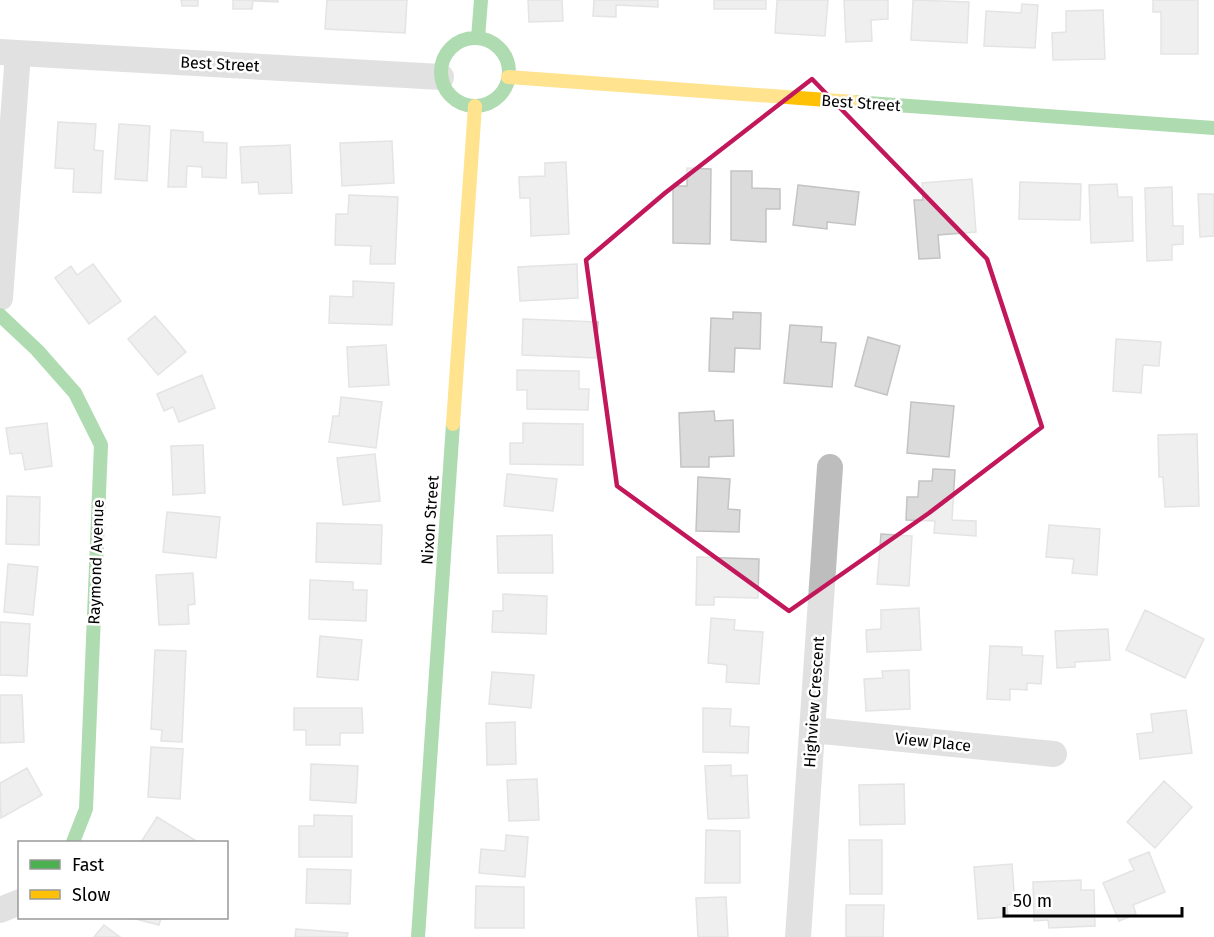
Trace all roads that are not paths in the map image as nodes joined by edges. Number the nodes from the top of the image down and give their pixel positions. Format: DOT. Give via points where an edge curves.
graph roads {
  1 [pos="481,0"];
  2 [pos="478,38"];
  3 [pos="9,52"];
  4 [pos="441,76"];
  5 [pos="508,77"];
  6 [pos="475,106"];
  7 [pos="1214,128"];
  8 [pos="0,298"];
  9 [pos="0,315"];
  10 [pos="830,467"];
  11 [pos="812,730"];
  12 [pos="1054,754"];
  13 [pos="75,841"];
  14 [pos="18,903"];
  15 [pos="0,910"];
  16 [pos="418,937"];
  17 [pos="798,937"];
  1 -- 2 [label="street"];
  2 -- 4 [label="street" via="461,40 450,48 441,65"];
  2 -- 5 [label="street" via="492,42 501,51 508,65"];
  3 -- 4 [label="street, Best Street"];
  3 -- 8 [label="street"];
  4 -- 6 [label="street" via="444,88 454,99"];
  5 -- 6 [label="street" via="497,98"];
  5 -- 7 [label="street, Best Street"];
  6 -- 16 [label="street, Nixon Street"];
  9 -- 13 [label="street, Raymond Avenue" via="75,393 101,445 86,809"];
  10 -- 11 [label="street, Highview Crescent"];
  11 -- 12 [label="street, View Place"];
  11 -- 17 [label="street, Highview Crescent"];
  14 -- 15 [label="street"];
}
